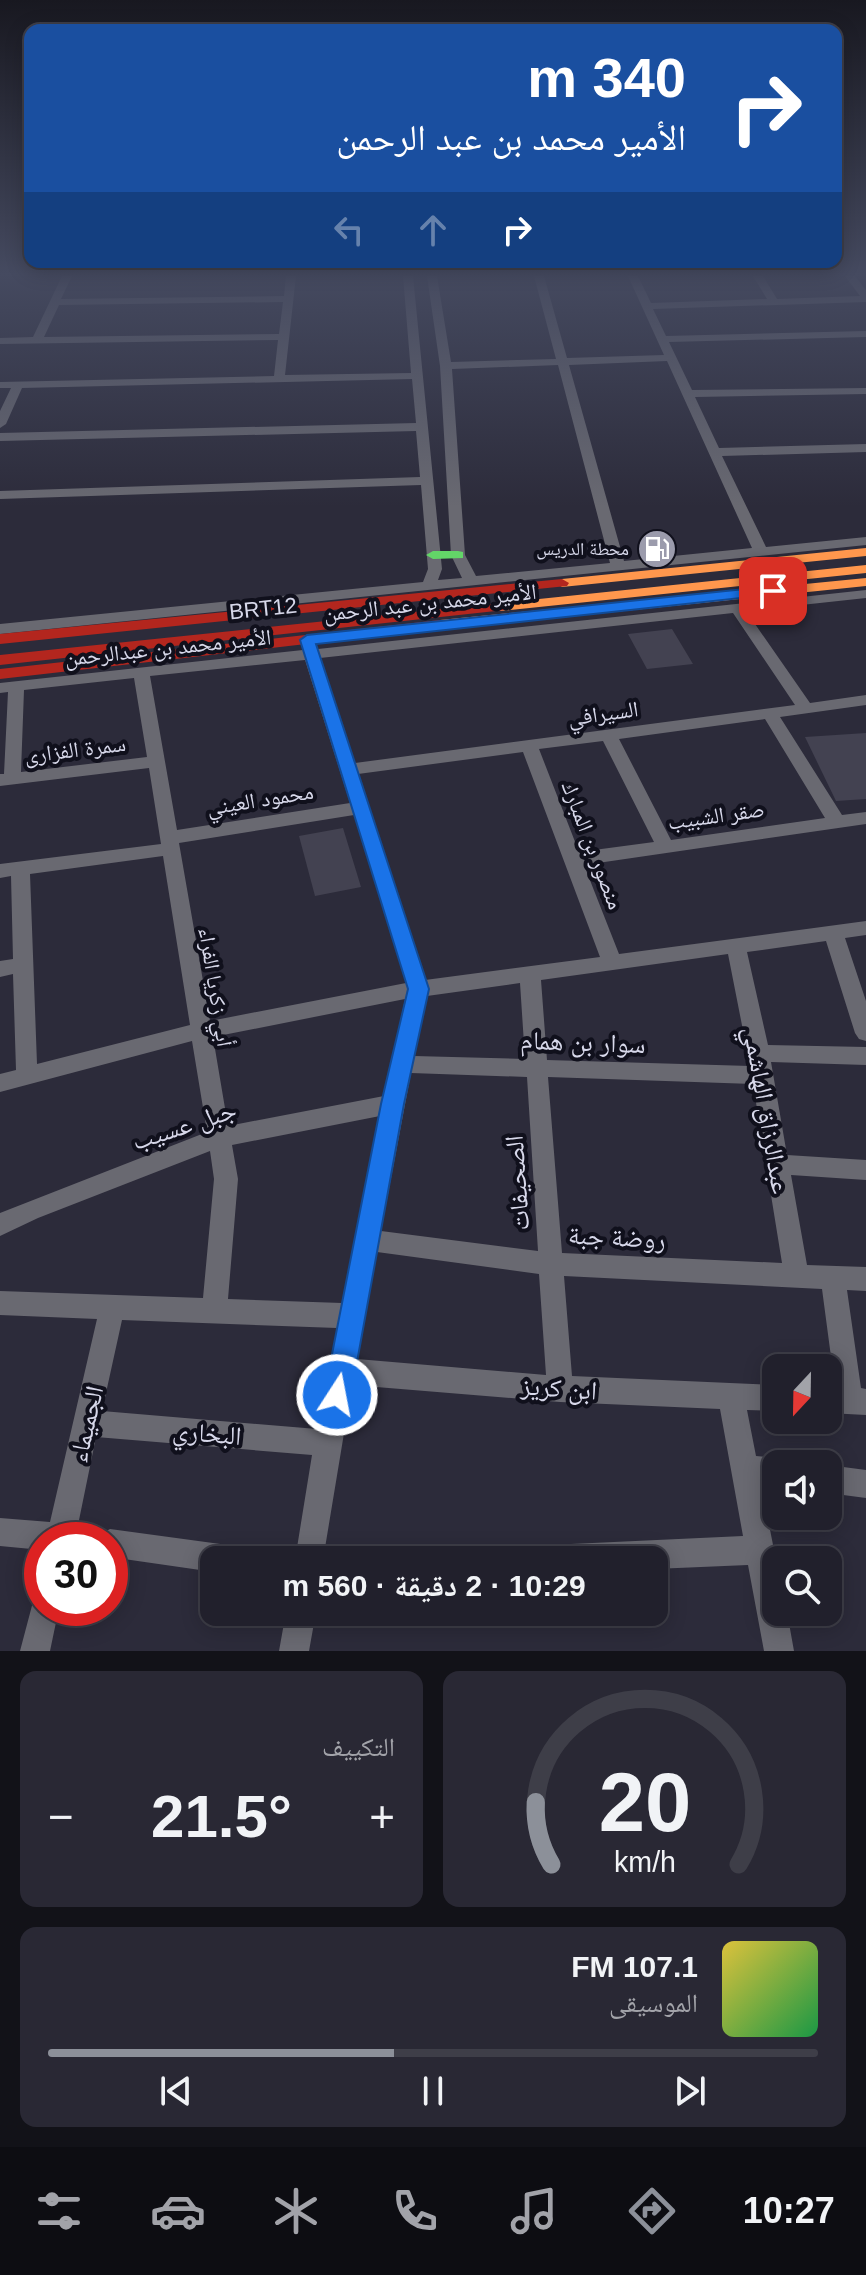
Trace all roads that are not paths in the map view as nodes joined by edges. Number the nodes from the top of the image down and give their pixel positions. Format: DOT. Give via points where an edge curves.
graph roads {
  1 [pos="282,353"];
  2 [pos="415,353"];
  3 [pos="444,353"];
  4 [pos="559,353"];
  5 [pos="669,353"];
  6 [pos="671,358"];
  7 [pos="561,361"];
  8 [pos="446,366"];
  9 [pos="417,376"];
  10 [pos="279,378"];
  11 [pos="0,385"];
  12 [pos="18,385"];
  13 [pos="866,391"];
  14 [pos="687,394"];
  15 [pos="0,424"];
  16 [pos="420,427"];
  17 [pos="0,437"];
  18 [pos="866,448"];
  19 [pos="714,452"];
  20 [pos="425,481"];
  21 [pos="0,495"];
  22 [pos="866,541"];
  23 [pos="761,552"];
  24 [pos="866,552"];
  25 [pos="433,555"];
  26 [pos="458,555"];
  27 [pos="866,559"];
  28 [pos="618,566"];
  29 [pos="866,569"];
  30 [pos="471,581"];
  31 [pos="866,582"];
  32 [pos="429,585"];
  33 [pos="866,594"];
  34 [pos="736,607"];
  35 [pos="255,608"];
  36 [pos="0,630"];
  37 [pos="46,635"];
  38 [pos="0,639"];
  39 [pos="310,647"];
  40 [pos="0,649"];
  41 [pos="0,660"];
  42 [pos="141,672"];
  43 [pos="0,674"];
  44 [pos="8,687"];
  45 [pos="866,700"];
  46 [pos="806,708"];
  47 [pos="770,713"];
  48 [pos="609,735"];
  49 [pos="529,745"];
  50 [pos="155,762"];
  51 [pos="347,770"];
  52 [pos="6,779"];
  53 [pos="359,808"];
  54 [pos="866,818"];
  55 [pos="837,822"];
  56 [pos="169,844"];
  57 [pos="665,846"];
  58 [pos="572,860"];
  59 [pos="10,870"];
  60 [pos="866,928"];
  61 [pos="833,932"];
  62 [pos="736,946"];
  63 [pos="612,963"];
  64 [pos="24,964"];
  65 [pos="0,969"];
  66 [pos="530,974"];
  67 [pos="418,989"];
  68 [pos="199,1031"];
  69 [pos="866,1033"];
  70 [pos="866,1056"];
  71 [pos="402,1064"];
  72 [pos="761,1064"];
  73 [pos="537,1068"];
  74 [pos="27,1076"];
  75 [pos="0,1083"];
  76 [pos="393,1104"];
  77 [pos="217,1138"];
  78 [pos="777,1164"];
  79 [pos="866,1170"];
  80 [pos="0,1225"];
  81 [pos="367,1240"];
  82 [pos="551,1264"];
  83 [pos="796,1275"];
  84 [pos="833,1277"];
  85 [pos="866,1279"];
  86 [pos="0,1303"];
  87 [pos="112,1307"];
  88 [pos="214,1311"];
  89 [pos="352,1316"];
  90 [pos="342,1371"];
  91 [pos="560,1389"];
  92 [pos="731,1396"];
  93 [pos="762,1397"];
  94 [pos="848,1401"];
  95 [pos="86,1423"];
  96 [pos="328,1443"];
  97 [pos="744,1468"];
  98 [pos="762,1470"];
  99 [pos="842,1481"];
  100 [pos="866,1484"];
  101 [pos="71,1522"];
  102 [pos="0,1532"];
  103 [pos="24,1534"];
  104 [pos="128,1545"];
  105 [pos="311,1546"];
  106 [pos="760,1550"];
  107 [pos="668,1554"];
  108 [pos="200,1555"];
  109 [pos="40,1626"];
  110 [pos="298,1626"];
  111 [pos="35,1651"];
  112 [pos="294,1651"];
  113 [pos="779,1651"];
  1 -- 10 [label="street"];
  2 -- 9 [label="street"];
  3 -- 8 [label="street"];
  4 -- 7 [label="street"];
  5 -- 6 [label="street"];
  6 -- 7 [label="street"];
  6 -- 14 [label="street"];
  7 -- 8 [label="street"];
  7 -- 28 [label="street"];
  8 -- 26 [label="street"];
  9 -- 10 [label="street"];
  9 -- 16 [label="street"];
  10 -- 12 [label="street"];
  11 -- 12 [label="street"];
  12 -- 15 [label="street"];
  13 -- 14 [label="street"];
  14 -- 19 [label="street"];
  16 -- 17 [label="street"];
  16 -- 20 [label="street"];
  18 -- 19 [label="street"];
  19 -- 23 [label="street"];
  20 -- 21 [label="street"];
  20 -- 25 [label="street"];
  22 -- 23 [label="street, الأمير محمد بن عبدالرحمن"];
  23 -- 28 [label="street, الأمير محمد بن عبدالرحمن"];
  24 -- 35 [label="main road, الأمير محمد بن عبد الرحمن"];
  25 -- 26 [label="main road"];
  25 -- 32 [label="street"];
  26 -- 30 [label="street"];
  27 -- 40 [label="main road, BRT12"];
  28 -- 30 [label="street, الأمير محمد بن عبدالرحمن"];
  29 -- 41 [label="main road, BRT12"];
  30 -- 32 [label="street, الأمير محمد بن عبدالرحمن"];
  31 -- 39 [label="main road, الأمير محمد بن عبد الرحمن"];
  32 -- 35 [label="street, الأمير محمد بن عبدالرحمن"];
  33 -- 34 [label="street, الأمير محمد بن عبدالرحمن"];
  34 -- 39 [label="street, الأمير محمد بن عبدالرحمن"];
  34 -- 46 [label="street"];
  35 -- 36 [label="street, الأمير محمد بن عبدالرحمن"];
  35 -- 37 [label="main road, الأمير محمد بن عبد الرحمن"];
  36 -- 37 [label="main road"];
  37 -- 38 [label="main road, الأمير محمد بن عبد الرحمن"];
  39 -- 42 [label="street, الأمير محمد بن عبدالرحمن"];
  39 -- 43 [label="main road, الأمير محمد بن عبد الرحمن"];
  39 -- 51 [label="street"];
  42 -- 44 [label="street, الأمير محمد بن عبدالرحمن"];
  42 -- 50 [label="street, أبي زكريا الفراء"];
  44 -- 52 [label="street"];
  45 -- 46 [label="street, السيرافي"];
  46 -- 47 [label="street, السيرافي"];
  47 -- 48 [label="street, السيرافي"];
  47 -- 55 [label="street"];
  48 -- 49 [label="street, السيرافي"];
  48 -- 57 [label="street"];
  49 -- 51 [label="street, السيرافي"];
  49 -- 58 [label="street, منصور بن المبارك"];
  50 -- 52 [label="street, سمرة الفزارى"];
  50 -- 56 [label="street, أبي زكريا الفراء"];
  51 -- 53 [label="street"];
  53 -- 56 [label="street, محمود العيني"];
  53 -- 67 [label="street"];
  54 -- 55 [label="street, صقر الشبيب"];
  55 -- 57 [label="street, صقر الشبيب"];
  56 -- 59 [label="street, محمود العيني"];
  56 -- 68 [label="street, أبي زكريا الفراء"];
  57 -- 58 [label="street, صقر الشبيب"];
  58 -- 63 [label="street, منصور بن المبارك"];
  59 -- 64 [label="street"];
  60 -- 61 [label="street"];
  61 -- 62 [label="street"];
  61 -- 69 [label="street"];
  62 -- 63 [label="street"];
  62 -- 72 [label="street, عبدالرزاق الهاشمي"];
  63 -- 66 [label="street"];
  64 -- 65 [label="street"];
  64 -- 74 [label="street"];
  66 -- 67 [label="street"];
  66 -- 73 [label="street, الصحيفات"];
  67 -- 68 [label="street"];
  67 -- 71 [label="street"];
  68 -- 74 [label="street"];
  68 -- 77 [label="street, أبي زكريا الفراء"];
  70 -- 72 [label="street, سوار بن همام"];
  71 -- 73 [label="street, سوار بن همام"];
  71 -- 76 [label="street"];
  72 -- 73 [label="street, سوار بن همام"];
  72 -- 78 [label="street, عبدالرزاق الهاشمي"];
  73 -- 82 [label="street, الصحيفات"];
  74 -- 75 [label="street"];
  76 -- 77 [label="street, جبل عسيب"];
  76 -- 81 [label="street"];
  77 -- 80 [label="street, جبل عسيب"];
  77 -- 88 [label="street, أبي زكريا الفراء" via="226,1179"];
  78 -- 79 [label="street"];
  78 -- 83 [label="street, عبدالرزاق الهاشمي"];
  81 -- 82 [label="street, روضة جبة"];
  81 -- 89 [label="street"];
  82 -- 83 [label="street, روضة جبة"];
  82 -- 91 [label="street, الصحيفات"];
  83 -- 84 [label="street, روضة جبة"];
  84 -- 85 [label="street, روضة جبة"];
  84 -- 94 [label="street"];
  86 -- 87 [label="street"];
  87 -- 88 [label="street"];
  87 -- 95 [label="street, الجميماء"];
  88 -- 89 [label="street"];
  89 -- 90 [label="street"];
  90 -- 91 [label="street, ابن كريز"];
  90 -- 96 [label="street"];
  91 -- 92 [label="street, ابن كريز"];
  92 -- 93 [label="street, ابن كريز"];
  92 -- 97 [label="street"];
  95 -- 96 [label="street, البخاري"];
  95 -- 101 [label="street, الجميماء"];
  96 -- 105 [label="street"];
  97 -- 98 [label="street"];
  97 -- 106 [label="street"];
  99 -- 100 [label="street"];
  102 -- 103 [label="street"];
  104 -- 108 [label="street"];
  106 -- 107 [label="street"];
  106 -- 113 [label="street"];
  109 -- 111 [label="street"];
  110 -- 112 [label="street"];
}
